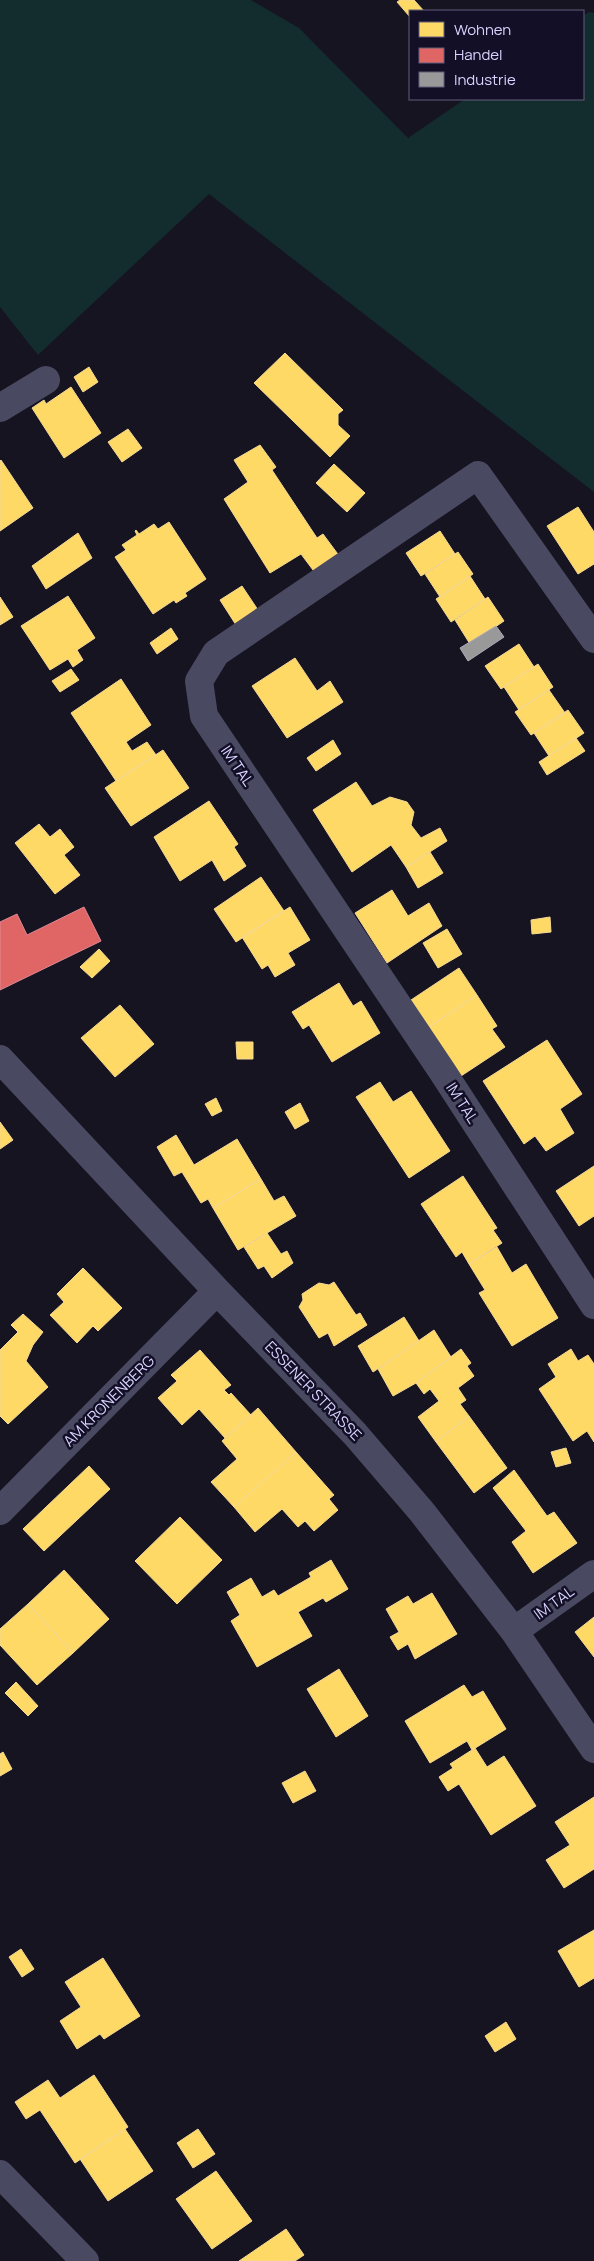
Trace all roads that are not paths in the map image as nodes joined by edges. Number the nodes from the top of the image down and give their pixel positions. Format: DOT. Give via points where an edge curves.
graph roads {
  1 [pos="46,380"];
  2 [pos="0,408"];
  3 [pos="594,639"];
  4 [pos="0,1059"];
  5 [pos="217,1291"];
  6 [pos="594,1305"];
  7 [pos="0,1511"];
  8 [pos="594,1574"];
  9 [pos="514,1631"];
  10 [pos="594,1749"];
  11 [pos="0,2174"];
  12 [pos="85,2261"];
  1 -- 2 [label="street"];
  3 -- 6 [label="street, IM TAL" via="478,474 216,653 198,681 204,716"];
  4 -- 5 [label="street, ESSENER STRASSE"];
  5 -- 7 [label="street, AM KRONENBERG"];
  5 -- 9 [label="street, ESSENER STRASSE" via="355,1434 404,1490"];
  8 -- 9 [label="street, IM TAL"];
  9 -- 10 [label="street, ESSENER STRASSE"];
  11 -- 12 [label="street"];
}
